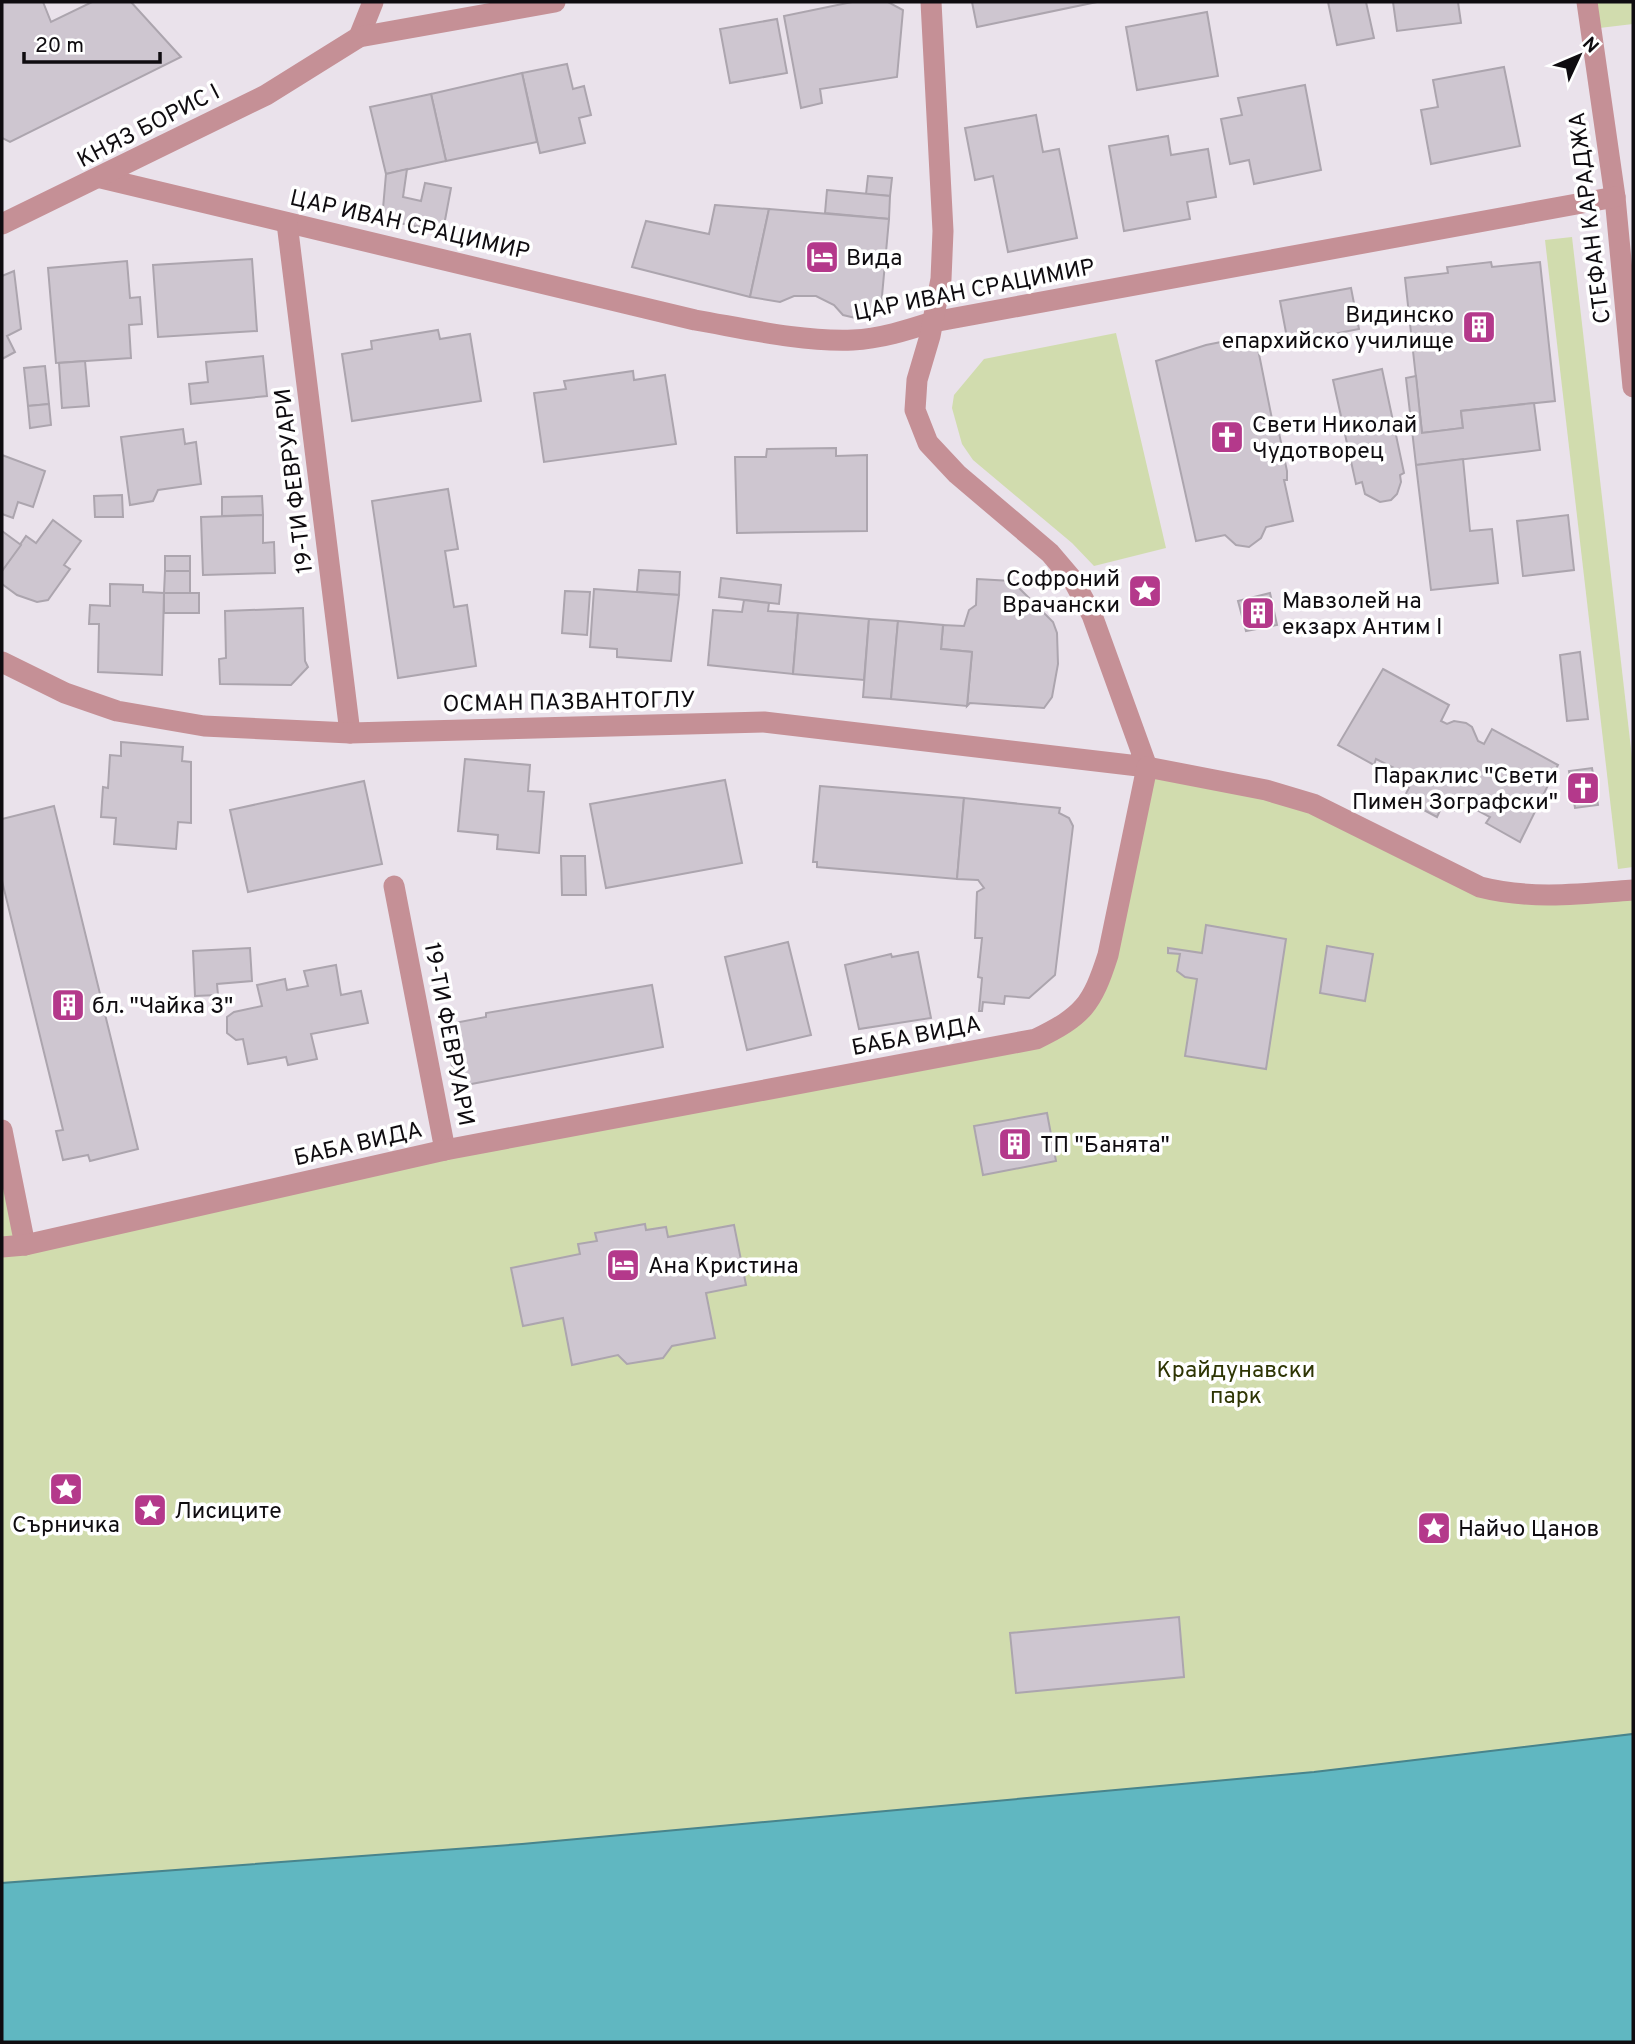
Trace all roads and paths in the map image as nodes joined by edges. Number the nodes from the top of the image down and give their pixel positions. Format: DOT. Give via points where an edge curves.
graph roads {
  1 [pos="373,2"];
  2 [pos="555,2"];
  3 [pos="931,2"];
  4 [pos="1587,2"];
  5 [pos="359,37"];
  6 [pos="102,178"];
  7 [pos="1615,197"];
  8 [pos="287,223"];
  9 [pos="2,224"];
  10 [pos="933,322"];
  11 [pos="1633,387"];
  12 [pos="2,663"];
  13 [pos="350,733"];
  14 [pos="1147,767"];
  15 [pos="394,886"];
  16 [pos="1633,890"];
  17 [pos="2,1130"];
  18 [pos="445,1150"];
  19 [pos="25,1245"];
  20 [pos="2,1247"];
  1 -- 5 [label="street"];
  2 -- 5 [label="street, КНЯЗ БОРИС I"];
  3 -- 10 [label="street" via="943,231"];
  4 -- 7 [label="street, СТЕФАН КАРАДЖА"];
  5 -- 6 [label="street, КНЯЗ БОРИС I" via="266,95"];
  6 -- 8 [label="street, ЦАР ИВАН СРАЦИМИР"];
  6 -- 9 [label="street, КНЯЗ БОРИС I"];
  7 -- 10 [label="street, ЦАР ИВАН СРАЦИМИР"];
  7 -- 11 [label="street, СТЕФАН КАРАДЖА"];
  8 -- 10 [label="street, ЦАР ИВАН СРАЦИМИР" via="695,320 786,336 853,340"];
  8 -- 13 [label="street, 19-ТИ ФЕВРУАРИ"];
  10 -- 14 [label="street" via="917,380 915,410 928,443 1073,580 1092,615"];
  12 -- 13 [label="street, ОСМАН ПАЗВАНТОГЛУ" via="117,711 204,726"];
  13 -- 14 [label="street, ОСМАН ПАЗВАНТОГЛУ" via="764,722"];
  14 -- 16 [label="street" via="1313,804 1480,887 1546,897"];
  14 -- 18 [label="street, БАБА ВИДА" via="1098,986 1087,1007 1063,1026 1036,1039"];
  15 -- 18 [label="street, 19-ТИ ФЕВРУАРИ"];
  17 -- 19 [label="street"];
  18 -- 19 [label="street, БАБА ВИДА"];
  19 -- 20 [label="street, БАБА ВИДА"];
}
